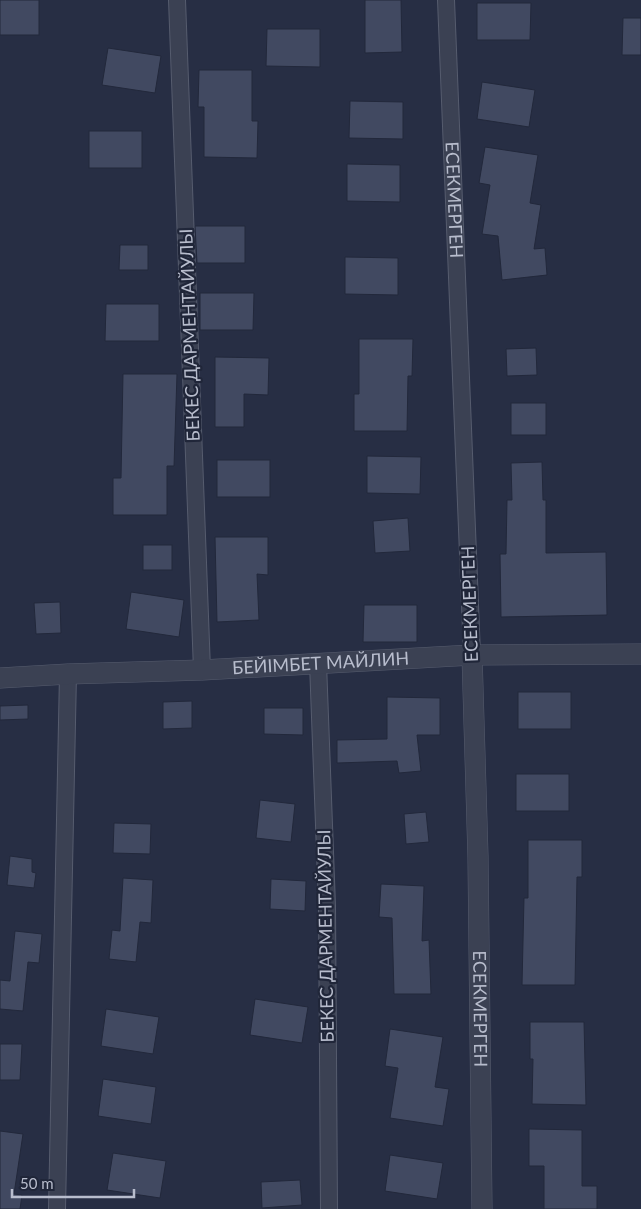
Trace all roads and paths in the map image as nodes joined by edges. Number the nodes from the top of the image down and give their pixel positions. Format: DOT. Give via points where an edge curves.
graph roads {
  1 [pos="177,0"];
  2 [pos="446,0"];
  3 [pos="472,654"];
  4 [pos="641,654"];
  5 [pos="318,662"];
  6 [pos="202,670"];
  7 [pos="68,674"];
  8 [pos="0,678"];
  9 [pos="57,1209"];
  10 [pos="329,1209"];
  11 [pos="482,1209"];
  1 -- 6 [label="street, БЕКЕС ДАРМЕНТАЙУЛЫ"];
  2 -- 3 [label="street, EСЕКМЕРГЕН"];
  3 -- 4 [label="street, БЕЙІМБЕТ МАЙЛИН"];
  3 -- 5 [label="street, БЕЙІМБЕТ МАЙЛИН"];
  3 -- 11 [label="street, EСЕКМЕРГЕН"];
  5 -- 6 [label="street, БЕЙІМБЕТ МАЙЛИН"];
  5 -- 10 [label="street, БЕКЕС ДАРМЕНТАЙУЛЫ" via="327,906"];
  6 -- 7 [label="street, БЕЙІМБЕТ МАЙЛИН"];
  7 -- 8 [label="street, БЕЙІМБЕТ МАЙЛИН"];
  7 -- 9 [label="street"];
}
